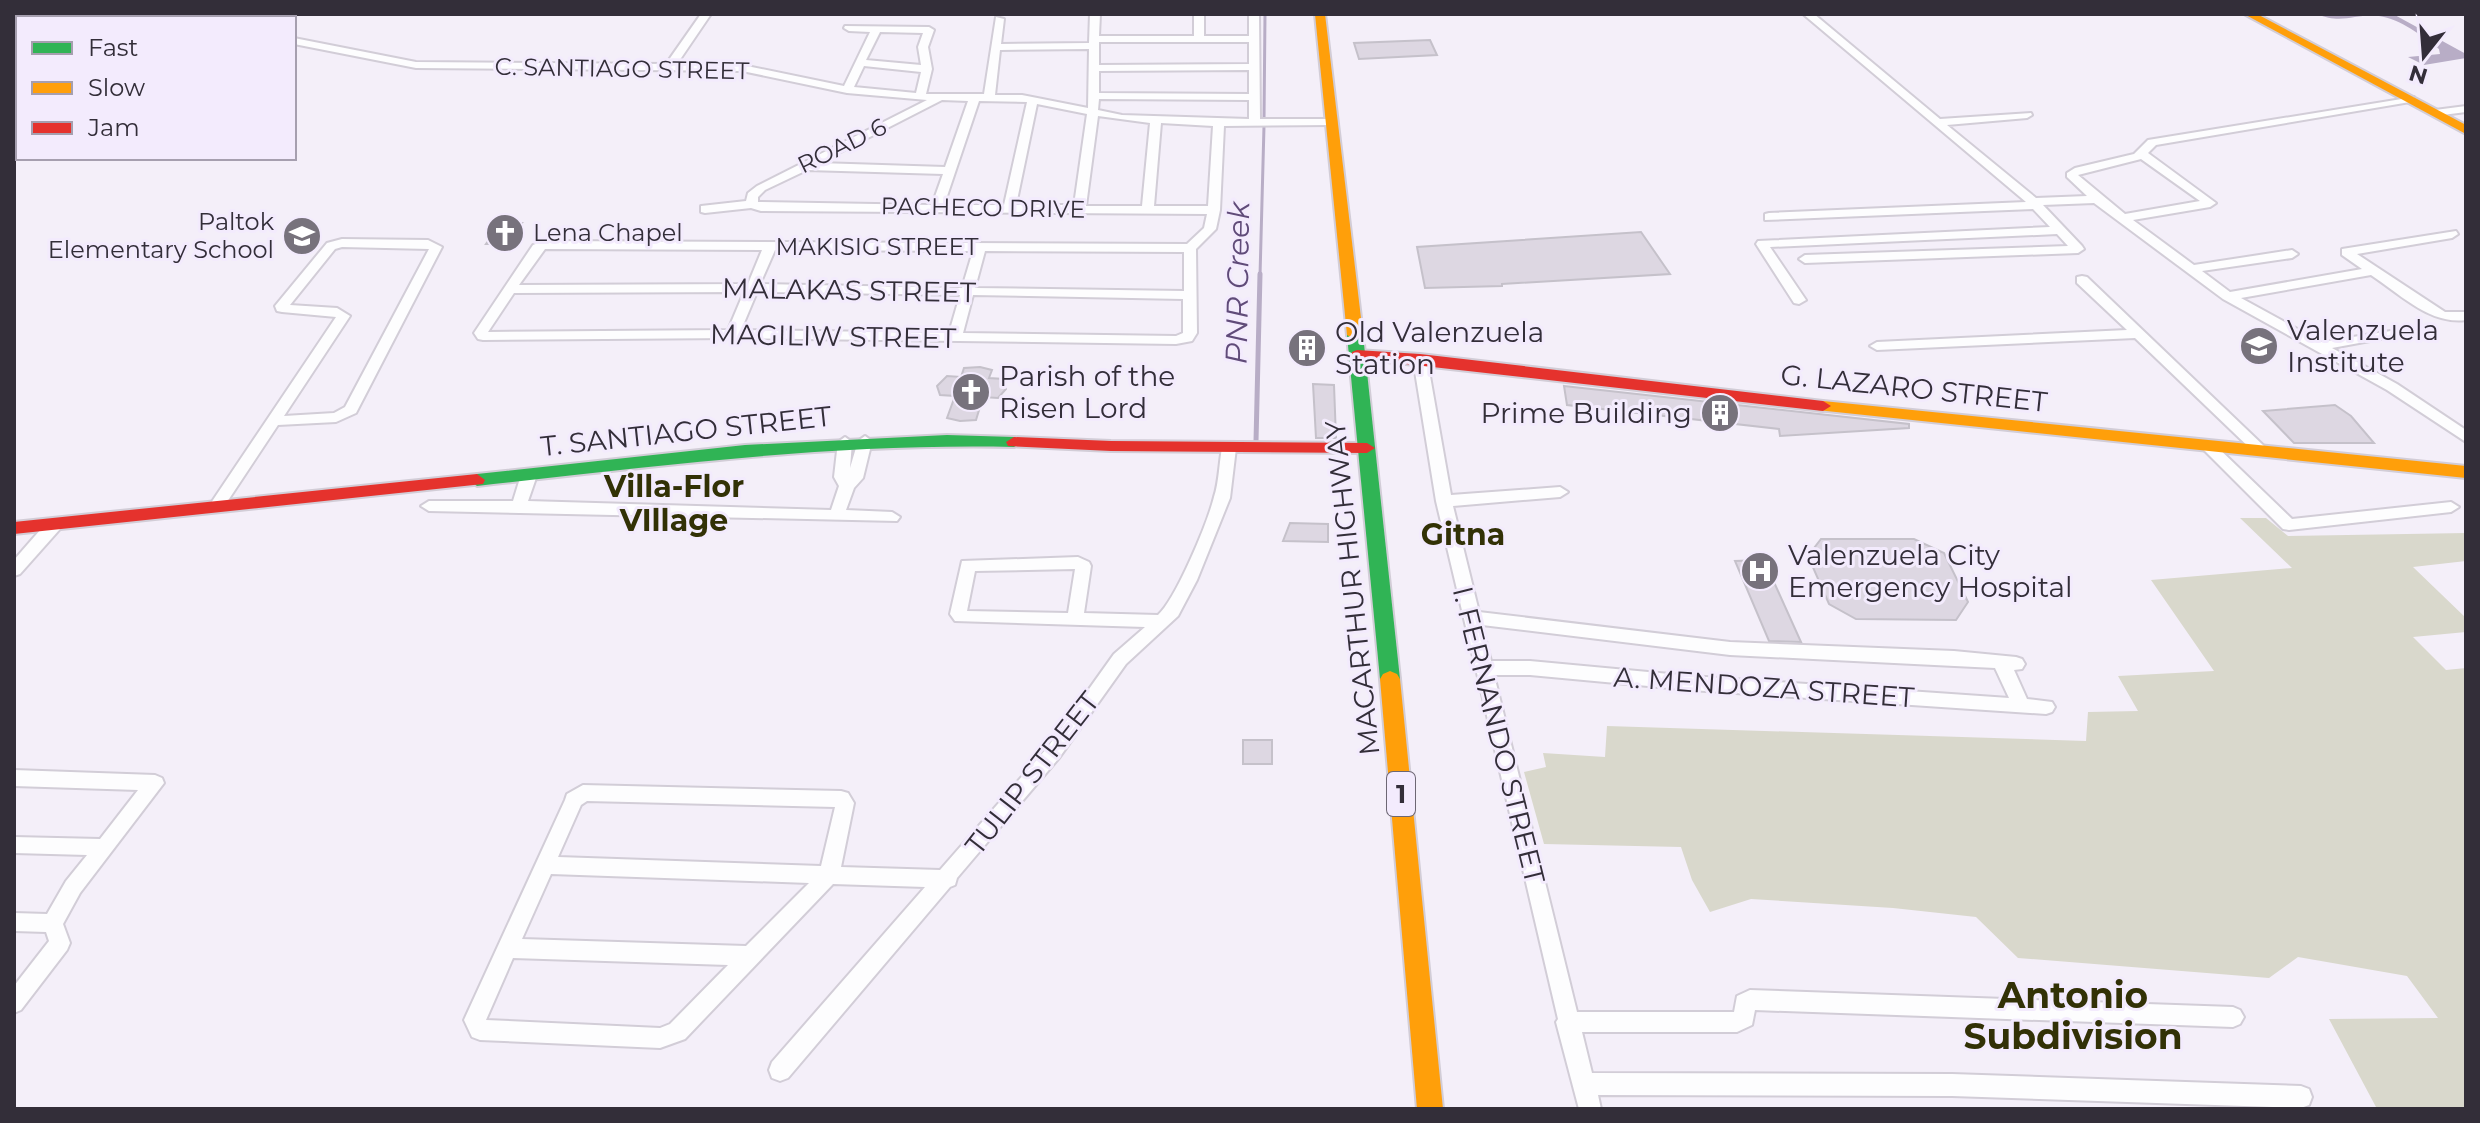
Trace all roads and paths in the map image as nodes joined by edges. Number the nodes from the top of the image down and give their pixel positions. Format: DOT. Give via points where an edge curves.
graph roads {
  1 [pos="706,14"];
  2 [pos="1095,14"];
  3 [pos="1199,14"];
  4 [pos="1254,14"];
  5 [pos="1320,14"];
  6 [pos="1808,14"];
  7 [pos="2249,14"];
  8 [pos="999,19"];
  9 [pos="849,28"];
  10 [pos="877,28"];
  11 [pos="1199,39"];
  12 [pos="1254,39"];
  13 [pos="296,41"];
  14 [pos="1093,42"];
  15 [pos="996,47"];
  16 [pos="860,63"];
  17 [pos="1255,67"];
  18 [pos="669,68"];
  19 [pos="1095,68"];
  20 [pos="927,69"];
  21 [pos="847,90"];
  22 [pos="1094,96"];
  23 [pos="920,97"];
  24 [pos="942,97"];
  25 [pos="975,97"];
  26 [pos="989,97"];
  27 [pos="1254,97"];
  28 [pos="2410,99"];
  29 [pos="1033,100"];
  30 [pos="2466,109"];
  31 [pos="1093,112"];
  32 [pos="2435,113"];
  33 [pos="2027,115"];
  34 [pos="1156,121"];
  35 [pos="1331,122"];
  36 [pos="1938,122"];
  37 [pos="1219,123"];
  38 [pos="1255,123"];
  39 [pos="2466,130"];
  40 [pos="2142,154"];
  41 [pos="800,166"];
  42 [pos="949,171"];
  43 [pos="2097,199"];
  44 [pos="2034,203"];
  45 [pos="752,204"];
  46 [pos="937,207"];
  47 [pos="1009,208"];
  48 [pos="705,209"];
  49 [pos="1079,209"];
  50 [pos="1148,210"];
  51 [pos="1214,210"];
  52 [pos="1769,217"];
  53 [pos="2123,218"];
  54 [pos="2061,230"];
  55 [pos="2452,234"];
  56 [pos="770,246"];
  57 [pos="980,248"];
  58 [pos="1190,248"];
  59 [pos="2292,254"];
  60 [pos="1805,259"];
  61 [pos="2191,269"];
  62 [pos="2371,271"];
  63 [pos="2082,280"];
  64 [pos="751,288"];
  65 [pos="509,289"];
  66 [pos="967,292"];
  67 [pos="1189,295"];
  68 [pos="2228,296"];
  69 [pos="1799,300"];
  70 [pos="2466,316"];
  71 [pos="2392,333"];
  72 [pos="733,334"];
  73 [pos="2137,334"];
  74 [pos="955,337"];
  75 [pos="1877,346"];
  76 [pos="2322,346"];
  77 [pos="1357,355"];
  78 [pos="1420,359"];
  79 [pos="274,421"];
  80 [pos="2466,437"];
  81 [pos="865,441"];
  82 [pos="845,442"];
  83 [pos="2207,445"];
  84 [pos="1229,448"];
  85 [pos="1367,448"];
  86 [pos="2261,451"];
  87 [pos="2466,472"];
  88 [pos="529,475"];
  89 [pos="847,486"];
  90 [pos="1560,492"];
  91 [pos="1444,501"];
  92 [pos="429,506"];
  93 [pos="519,506"];
  94 [pos="216,507"];
  95 [pos="2451,507"];
  96 [pos="837,514"];
  97 [pos="892,517"];
  98 [pos="54,525"];
  99 [pos="14,528"];
  100 [pos="14,570"];
  101 [pos="1471,617"];
  102 [pos="1075,619"];
  103 [pos="1161,621"];
  104 [pos="1482,668"];
  105 [pos="2021,704"];
  106 [pos="2046,707"];
  107 [pos="14,778"];
  108 [pos="14,845"];
  109 [pos="104,847"];
  110 [pos="545,865"];
  111 [pos="829,875"];
  112 [pos="948,879"];
  113 [pos="14,922"];
  114 [pos="53,923"];
  115 [pos="506,948"];
  116 [pos="753,956"];
  117 [pos="14,1003"];
  118 [pos="2233,1017"];
  119 [pos="1567,1022"];
  120 [pos="780,1070"];
  121 [pos="1584,1084"];
  122 [pos="2301,1097"];
  123 [pos="1430,1109"];
  124 [pos="1590,1109"];
  1 -- 18 [label="street"];
  2 -- 14 [label="street"];
  3 -- 11 [label="street"];
  4 -- 12 [label="street"];
  5 -- 35 [label="main road, MACARTHUR HIGHWAY / 1"];
  6 -- 36 [label="street"];
  7 -- 28 [label="main road"];
  8 -- 15 [label="street"];
  9 -- 10 [label="street"];
  10 -- 16 [label="street"];
  10 -- 20 [label="street" via="929,30 923,47"];
  11 -- 12 [label="street"];
  11 -- 14 [label="street"];
  12 -- 17 [label="street"];
  13 -- 18 [label="street, C. SANTIAGO STREET" via="416,65"];
  14 -- 15 [label="street"];
  14 -- 19 [label="street"];
  15 -- 26 [label="street"];
  16 -- 20 [label="street"];
  16 -- 21 [label="street"];
  17 -- 19 [label="street"];
  17 -- 27 [label="street"];
  18 -- 21 [label="street, C. SANTIAGO STREET" via="742,68"];
  19 -- 22 [label="street"];
  20 -- 23 [label="street"];
  21 -- 23 [label="street, C. SANTIAGO STREET"];
  22 -- 27 [label="street"];
  22 -- 31 [label="street"];
  23 -- 24 [label="street, C. SANTIAGO STREET"];
  24 -- 25 [label="street, C. SANTIAGO STREET"];
  24 -- 41 [label="street, ROAD 6"];
  25 -- 26 [label="street, C. SANTIAGO STREET"];
  25 -- 42 [label="street"];
  26 -- 29 [label="street, C. SANTIAGO STREET"];
  27 -- 38 [label="street"];
  28 -- 32 [label="main road"];
  28 -- 40 [label="street" via="2152,142"];
  29 -- 31 [label="street, C. SANTIAGO STREET"];
  29 -- 47 [label="street"];
  30 -- 32 [label="street"];
  31 -- 34 [label="street, C. SANTIAGO STREET"];
  31 -- 49 [label="street"];
  32 -- 39 [label="main road"];
  33 -- 36 [label="street"];
  34 -- 37 [label="street, C. SANTIAGO STREET"];
  34 -- 50 [label="street"];
  35 -- 38 [label="street, C. SANTIAGO STREET"];
  35 -- 77 [label="main road, MACARTHUR HIGHWAY / 1"];
  36 -- 44 [label="street"];
  37 -- 38 [label="street, C. SANTIAGO STREET"];
  37 -- 51 [label="street"];
  40 -- 43 [label="street" via="2072,173 2072,179"];
  40 -- 53 [label="street" via="2210,203"];
  41 -- 42 [label="street"];
  41 -- 45 [label="street, ROAD 6" via="761,188"];
  42 -- 46 [label="street"];
  43 -- 44 [label="street"];
  43 -- 53 [label="street"];
  44 -- 52 [label="street"];
  44 -- 54 [label="street"];
  45 -- 46 [label="street, PACHECO DRIVE"];
  45 -- 48 [label="street, PACHECO DRIVE"];
  46 -- 47 [label="street, PACHECO DRIVE"];
  47 -- 49 [label="street, PACHECO DRIVE"];
  49 -- 50 [label="street, PACHECO DRIVE"];
  50 -- 51 [label="street, PACHECO DRIVE"];
  51 -- 58 [label="street" via="1210,229"];
  53 -- 61 [label="street"];
  54 -- 60 [label="street" via="2078,246"];
  54 -- 69 [label="street" via="1762,244"];
  55 -- 62 [label="street" via="2346,250"];
  56 -- 57 [label="street, MAKISIG STREET"];
  56 -- 64 [label="street"];
  56 -- 65 [label="street, MAKISIG STREET" via="537,248"];
  57 -- 58 [label="street, MAKISIG STREET"];
  57 -- 66 [label="street"];
  58 -- 67 [label="street"];
  59 -- 61 [label="street"];
  61 -- 68 [label="street"];
  62 -- 68 [label="street"];
  62 -- 70 [label="street" via="2440,315"];
  63 -- 73 [label="street"];
  64 -- 65 [label="street, MALAKAS STREET"];
  64 -- 66 [label="street, MALAKAS STREET"];
  64 -- 72 [label="street"];
  65 -- 72 [label="street, MAGILIW STREET" via="483,336"];
  66 -- 67 [label="street, MALAKAS STREET"];
  66 -- 74 [label="street"];
  67 -- 74 [label="street, MAGILIW STREET" via="1190,333 1176,340"];
  68 -- 76 [label="street"];
  71 -- 76 [label="street"];
  72 -- 74 [label="street, MAGILIW STREET"];
  73 -- 75 [label="street"];
  73 -- 86 [label="street"];
  76 -- 80 [label="street"];
  77 -- 78 [label="main road, G. LAZARO STREET"];
  77 -- 85 [label="main road, MACARTHUR HIGHWAY / 1"];
  78 -- 83 [label="main road, G. LAZARO STREET" via="1666,390"];
  78 -- 91 [label="street, I. FERNANDO STREET"];
  79 -- 79 [label="street" via="343,316 282,308 331,246 436,247 351,410 336,417"];
  79 -- 94 [label="street"];
  81 -- 82 [label="main road, T. SANTIAGO STREET"];
  81 -- 84 [label="main road, T. SANTIAGO STREET"];
  81 -- 89 [label="street" via="855,478"];
  82 -- 88 [label="main road, T. SANTIAGO STREET"];
  82 -- 89 [label="street" via="842,477"];
  83 -- 86 [label="main road, G. LAZARO STREET"];
  83 -- 95 [label="street" via="2289,525"];
  84 -- 85 [label="main road, T. SANTIAGO STREET"];
  84 -- 103 [label="street, TULIP STREET" via="1226,483 1214,522 1175,606"];
  85 -- 123 [label="main road, MACARTHUR HIGHWAY / 1"];
  86 -- 87 [label="main road, G. LAZARO STREET"];
  88 -- 93 [label="street"];
  88 -- 94 [label="main road, T. SANTIAGO STREET"];
  89 -- 96 [label="street"];
  90 -- 91 [label="street"];
  91 -- 101 [label="street, I. FERNANDO STREET"];
  92 -- 93 [label="street"];
  93 -- 96 [label="street"];
  94 -- 98 [label="main road, T. SANTIAGO STREET"];
  96 -- 97 [label="street"];
  98 -- 99 [label="main road, T. SANTIAGO STREET"];
  98 -- 100 [label="street"];
  101 -- 104 [label="street, I. FERNANDO STREET"];
  101 -- 105 [label="street" via="1649,641 2008,663"];
  102 -- 102 [label="street" via="961,617 968,565 1078,563 1083,566"];
  102 -- 103 [label="street"];
  103 -- 112 [label="street, TULIP STREET" via="1120,659 1067,736"];
  104 -- 105 [label="street, A. MENDOZA STREET"];
  104 -- 119 [label="street, I. FERNANDO STREET"];
  105 -- 106 [label="street, A. MENDOZA STREET"];
  107 -- 109 [label="street" via="155,783"];
  108 -- 109 [label="street"];
  109 -- 114 [label="street"];
  110 -- 111 [label="street"];
  110 -- 111 [label="street" via="574,800 583,793 841,799 845,803"];
  110 -- 115 [label="street"];
  111 -- 112 [label="street"];
  111 -- 116 [label="street"];
  112 -- 120 [label="street, TULIP STREET"];
  113 -- 114 [label="street"];
  114 -- 117 [label="street" via="60,943"];
  115 -- 116 [label="street"];
  115 -- 116 [label="street" via="475,1020 480,1030 660,1038 677,1032"];
  118 -- 119 [label="street" via="1750,1000 1744,1003 1745,1018 1737,1022"];
  119 -- 121 [label="street, I. FERNANDO STREET"];
  121 -- 122 [label="street" via="1952,1085"];
  121 -- 124 [label="street, I. FERNANDO STREET"];
}
